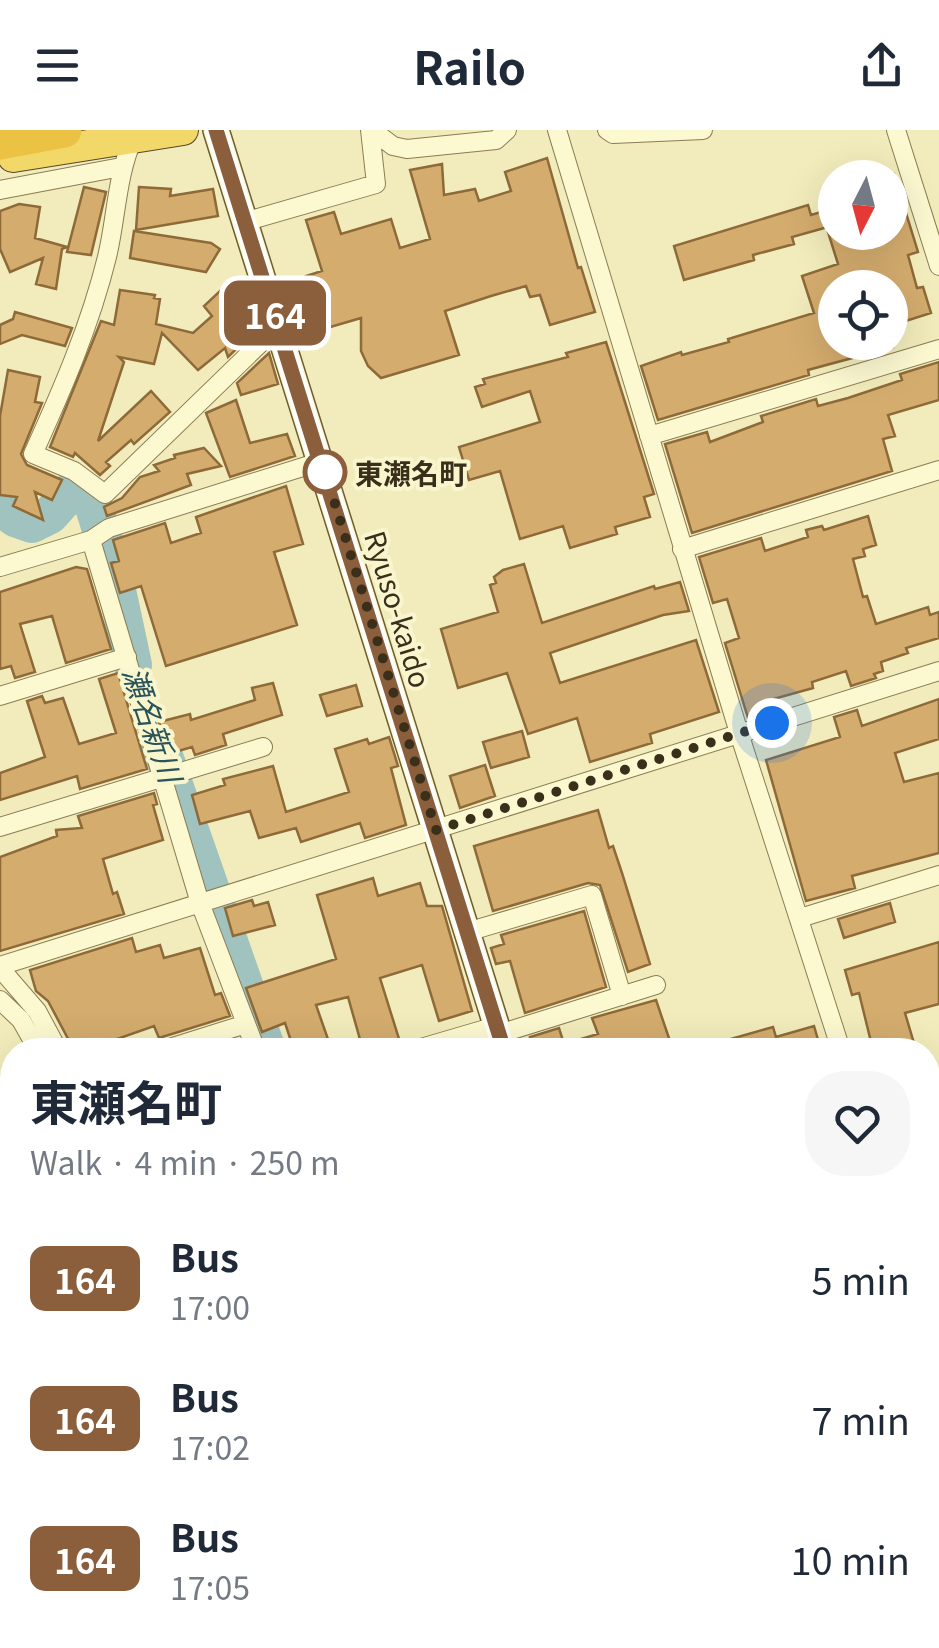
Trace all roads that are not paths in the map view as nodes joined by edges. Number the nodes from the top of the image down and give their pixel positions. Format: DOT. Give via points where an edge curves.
graph roads {
  1 [pos="64,130"];
  2 [pos="182,130"];
  3 [pos="216,130"];
  4 [pos="371,130"];
  5 [pos="508,130"];
  6 [pos="557,130"];
  7 [pos="607,130"];
  8 [pos="703,130"];
  9 [pos="896,130"];
  10 [pos="134,136"];
  11 [pos="0,142"];
  12 [pos="0,159"];
  13 [pos="121,167"];
  14 [pos="0,190"];
  15 [pos="244,222"];
  16 [pos="939,266"];
  17 [pos="280,326"];
  18 [pos="939,349"];
  19 [pos="648,436"];
  20 [pos="322,462"];
  21 [pos="939,470"];
  22 [pos="91,540"];
  23 [pos="682,548"];
  24 [pos="0,567"];
  25 [pos="126,657"];
  26 [pos="939,671"];
  27 [pos="0,696"];
  28 [pos="739,733"];
  29 [pos="262,746"];
  30 [pos="162,776"];
  31 [pos="0,827"];
  32 [pos="436,830"];
  33 [pos="939,875"];
  34 [pos="200,903"];
  35 [pos="800,918"];
  36 [pos="467,932"];
  37 [pos="0,967"];
  38 [pos="656,985"];
  39 [pos="622,996"];
  40 [pos="0,1000"];
  41 [pos="246,1024"];
  42 [pos="500,1037"];
  43 [pos="31,1038"];
  44 [pos="52,1038"];
  45 [pos="202,1038"];
  46 [pos="251,1038"];
  47 [pos="838,1038"];
  1 -- 11 [label="highway"];
  2 -- 10 [label="highway"];
  3 -- 15 [label="main road, Ryuso-kaido"];
  4 -- 5 [label="street" via="406,149 496,140"];
  4 -- 15 [label="street" via="376,184"];
  6 -- 19 [label="street"];
  7 -- 8 [label="street"];
  9 -- 16 [label="street"];
  10 -- 12 [label="highway"];
  10 -- 13 [label="street"];
  13 -- 14 [label="street"];
  13 -- 17 [label="street" via="108,255 84,336 33,454 74,471 105,494"];
  15 -- 17 [label="main road, Ryuso-kaido"];
  17 -- 20 [label="main road, Ryuso-kaido"];
  18 -- 19 [label="street"];
  19 -- 23 [label="street"];
  20 -- 22 [label="street" via="110,528"];
  20 -- 32 [label="main road, Ryuso-kaido"];
  21 -- 23 [label="street"];
  22 -- 24 [label="street"];
  22 -- 25 [label="street"];
  23 -- 28 [label="street"];
  25 -- 27 [label="street"];
  25 -- 30 [label="street"];
  26 -- 28 [label="street"];
  28 -- 32 [label="street"];
  28 -- 35 [label="street"];
  29 -- 30 [label="street"];
  30 -- 31 [label="street"];
  30 -- 34 [label="street"];
  32 -- 34 [label="street"];
  32 -- 36 [label="main road, Ryuso-kaido"];
  33 -- 35 [label="street"];
  34 -- 37 [label="street"];
  34 -- 41 [label="street"];
  35 -- 47 [label="street"];
  36 -- 39 [label="street" via="592,894"];
  36 -- 42 [label="main road, Ryuso-kaido"];
  37 -- 44 [label="street"];
  38 -- 39 [label="street"];
  39 -- 42 [label="street"];
  40 -- 43 [label="street"];
  41 -- 45 [label="street"];
  41 -- 46 [label="street"];
}
